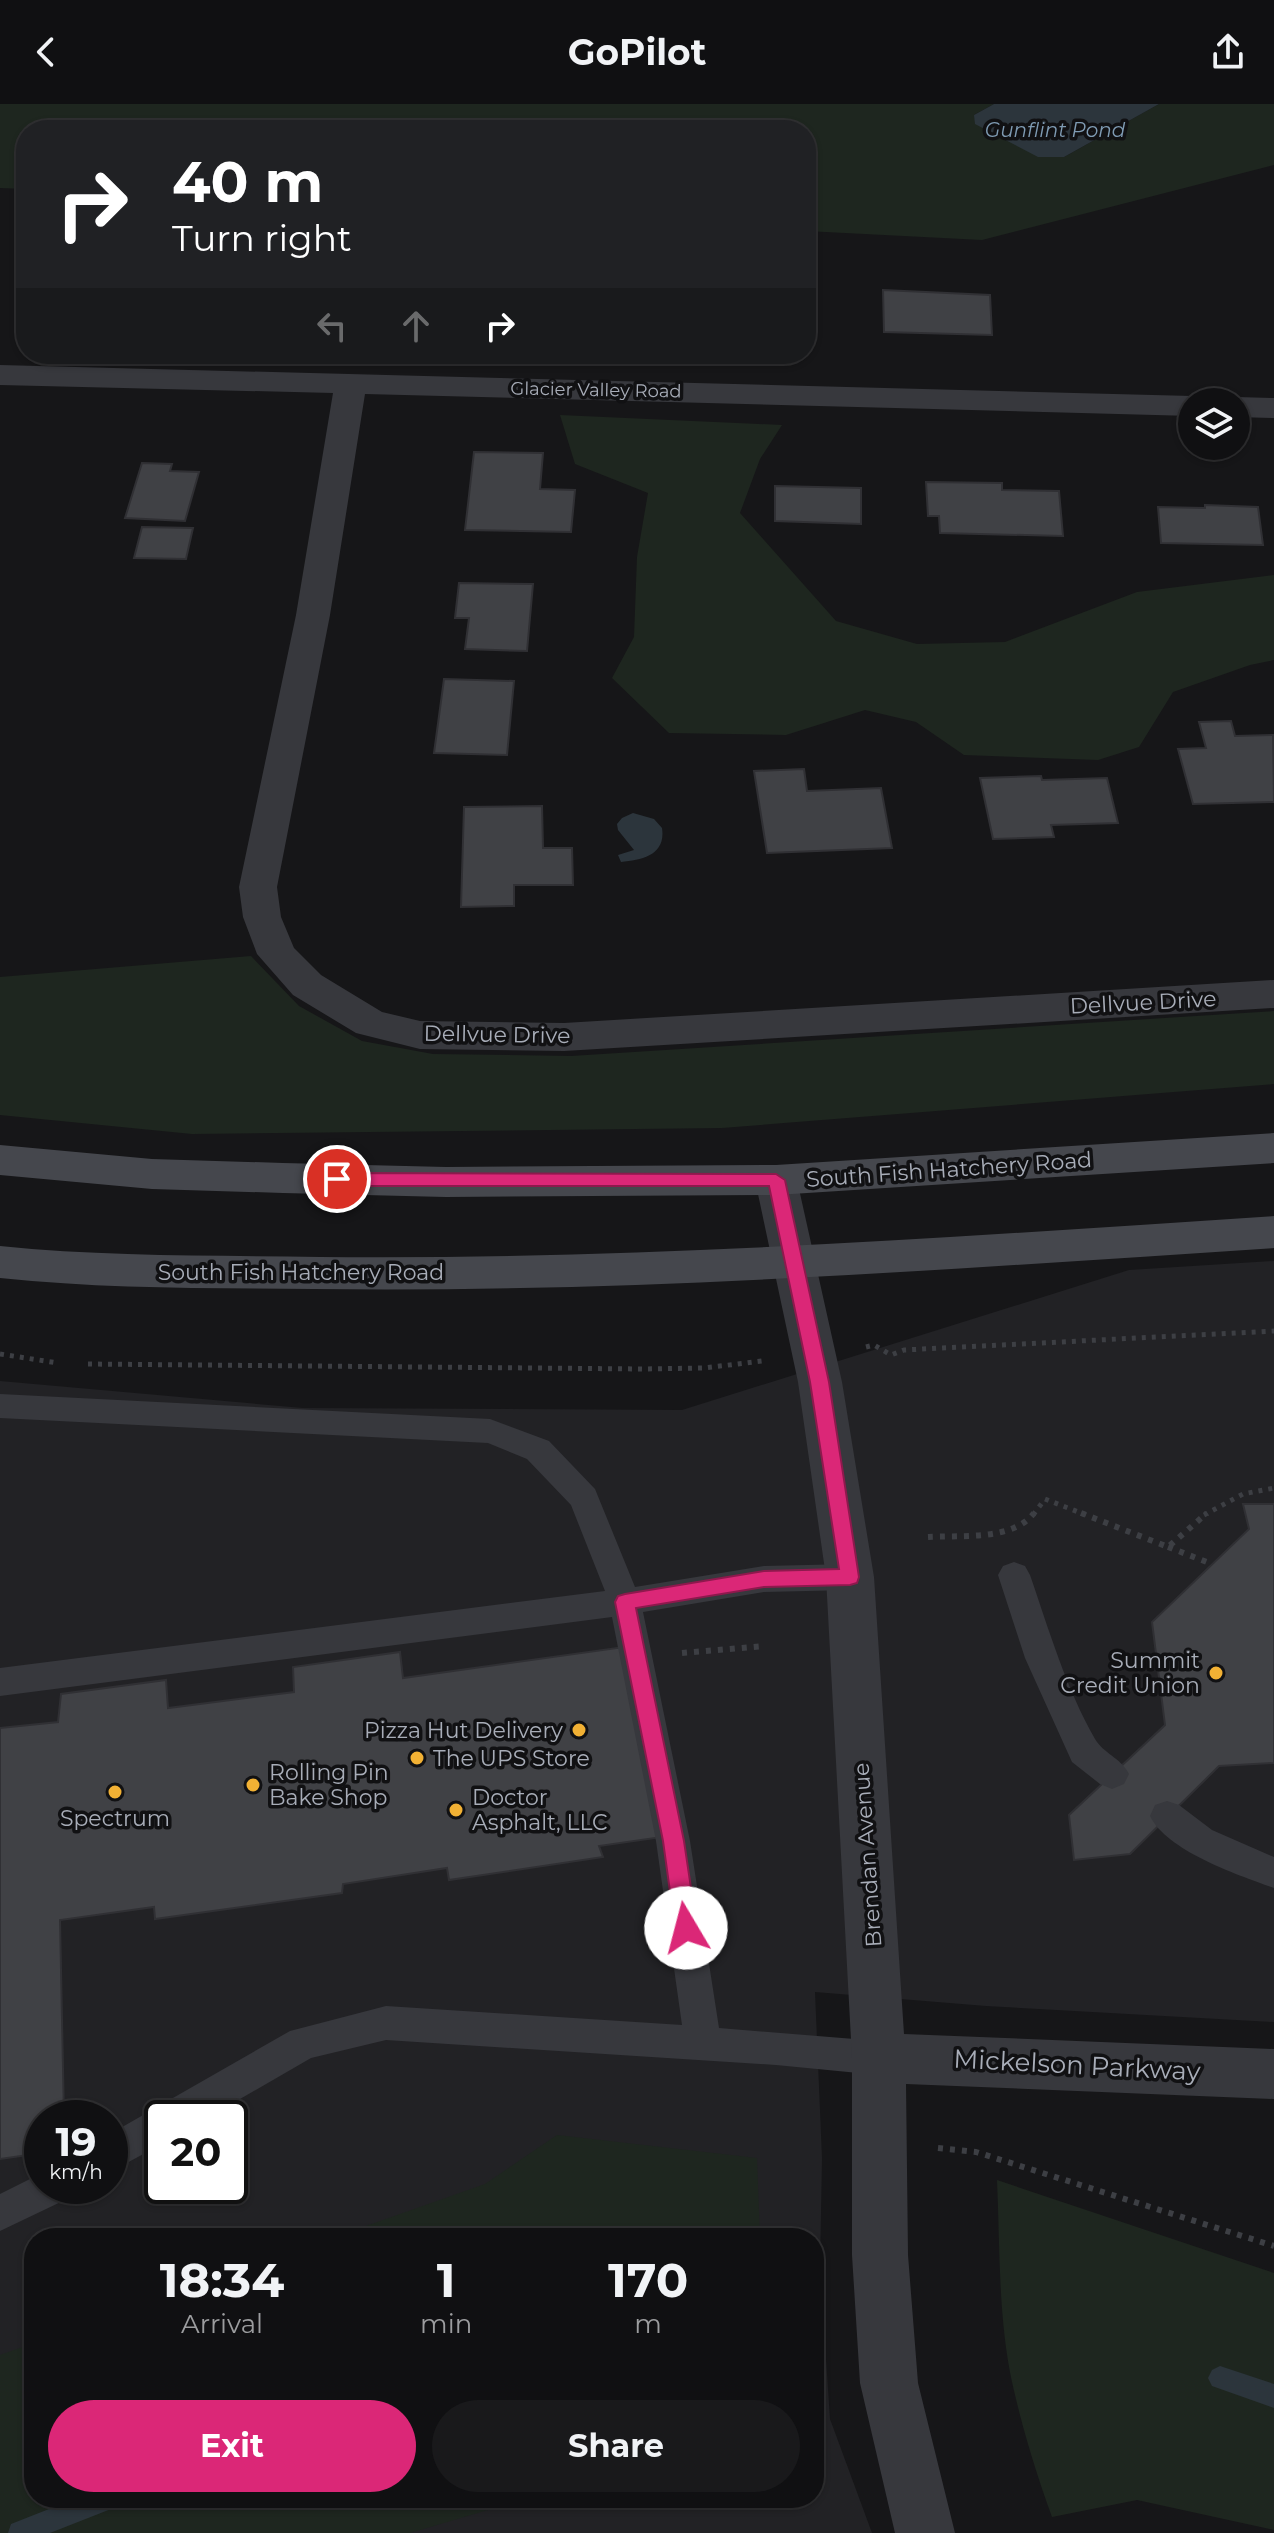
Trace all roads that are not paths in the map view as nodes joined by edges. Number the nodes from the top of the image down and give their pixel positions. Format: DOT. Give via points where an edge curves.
graph roads {
  1 [pos="0,375"];
  2 [pos="351,383"];
  3 [pos="1178,406"];
  4 [pos="1250,407"];
  5 [pos="1274,408"];
  6 [pos="1274,994"];
  7 [pos="1274,1148"];
  8 [pos="0,1160"];
  9 [pos="776,1180"];
  10 [pos="1274,1232"];
  11 [pos="0,1262"];
  12 [pos="794,1264"];
  13 [pos="0,1406"];
  14 [pos="1014,1575"];
  15 [pos="850,1577"];
  16 [pos="625,1602"];
  17 [pos="0,1682"];
  18 [pos="1112,1774"];
  19 [pos="1167,1816"];
  20 [pos="1274,1873"];
  21 [pos="703,2043"];
  22 [pos="879,2058"];
  23 [pos="1274,2074"];
  24 [pos="204,2100"];
  25 [pos="24,2201"];
  26 [pos="0,2213"];
  27 [pos="925,2533"];
  1 -- 2 [label="street, Glacier Valley Road"];
  2 -- 3 [label="street, Glacier Valley Road"];
  2 -- 6 [label="street, Dellvue Drive" via="313,615 258,887 262,917 277,954 307,985 370,1023 420,1035 564,1037"];
  4 -- 5 [label="street"];
  7 -- 9 [label="main road, South Fish Hatchery Road"];
  8 -- 9 [label="main road, South Fish Hatchery Road" via="152,1174 283,1178"];
  9 -- 12 [label="street, Brendan Avenue"];
  10 -- 12 [label="main road, South Fish Hatchery Road"];
  11 -- 12 [label="main road, South Fish Hatchery Road" via="78,1270 371,1274"];
  12 -- 15 [label="street, Brendan Avenue" via="820,1382"];
  13 -- 16 [label="lane" via="490,1431 538,1450 584,1498"];
  14 -- 18 [label="lane" via="1042,1658 1084,1752"];
  15 -- 16 [label="lane" via="764,1579"];
  15 -- 22 [label="street, Brendan Avenue"];
  16 -- 17 [label="lane"];
  16 -- 21 [label="lane" via="673,1841"];
  19 -- 20 [label="lane" via="1200,1841"];
  21 -- 22 [label="lane"];
  21 -- 24 [label="lane" via="386,2023 303,2043"];
  22 -- 23 [label="street, Mickelson Parkway"];
  22 -- 27 [label="street, Brendan Avenue" via="880,2255 889,2383"];
  25 -- 26 [label="lane"];
}
